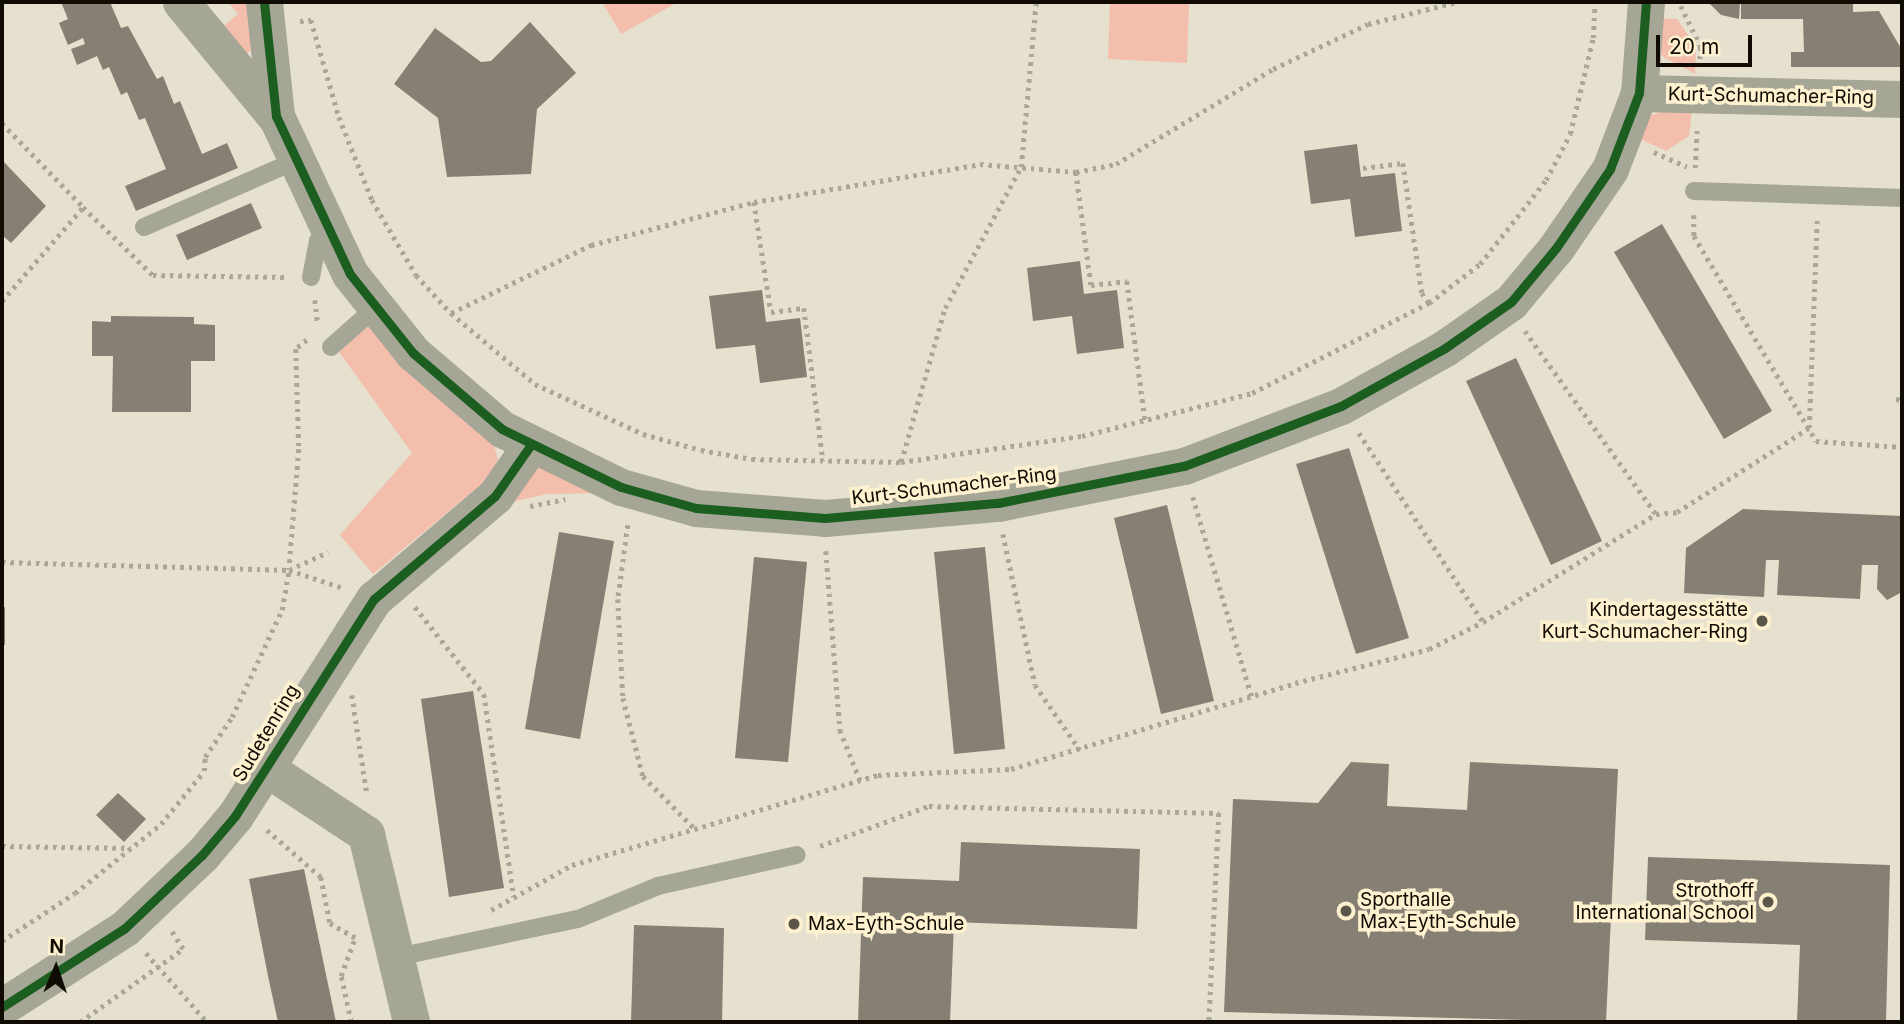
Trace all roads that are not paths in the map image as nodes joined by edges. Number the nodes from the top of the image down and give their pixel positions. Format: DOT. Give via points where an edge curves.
graph roads {
  1 [pos="181,2"];
  2 [pos="1646,2"];
  3 [pos="264,12"];
  4 [pos="1639,93"];
  5 [pos="1902,99"];
  6 [pos="276,116"];
  7 [pos="295,161"];
  8 [pos="1694,191"];
  9 [pos="1902,198"];
  10 [pos="144,227"];
  11 [pos="326,232"];
  12 [pos="311,277"];
  13 [pos="374,309"];
  14 [pos="331,347"];
  15 [pos="530,446"];
  16 [pos="266,768"];
  17 [pos="797,855"];
  18 [pos="381,942"];
  19 [pos="2,1007"];
  20 [pos="411,1022"];
  1 -- 6 [label="street"];
  2 -- 4 [label="street, Kurt-Schumacher-Ring"];
  3 -- 6 [label="street, Kurt-Schumacher-Ring"];
  4 -- 5 [label="street, Kurt-Schumacher-Ring"];
  4 -- 15 [label="street, Kurt-Schumacher-Ring" via="1624,139 1570,228 1507,305 1434,355 1341,406 1184,466 998,502 825,518 686,506 621,487"];
  6 -- 7 [label="street, Kurt-Schumacher-Ring"];
  7 -- 10 [label="lane"];
  7 -- 11 [label="street, Kurt-Schumacher-Ring"];
  8 -- 9 [label="lane"];
  11 -- 12 [label="lane" via="318,241"];
  11 -- 13 [label="street, Kurt-Schumacher-Ring"];
  13 -- 14 [label="lane"];
  13 -- 15 [label="street, Kurt-Schumacher-Ring" via="459,395"];
  15 -- 16 [label="street, Sudetenring" via="495,496 390,597"];
  16 -- 18 [label="street" via="366,834"];
  16 -- 19 [label="street, Sudetenring" via="202,855 125,928"];
  17 -- 18 [label="lane" via="658,886 578,919"];
  18 -- 20 [label="street"];
}
